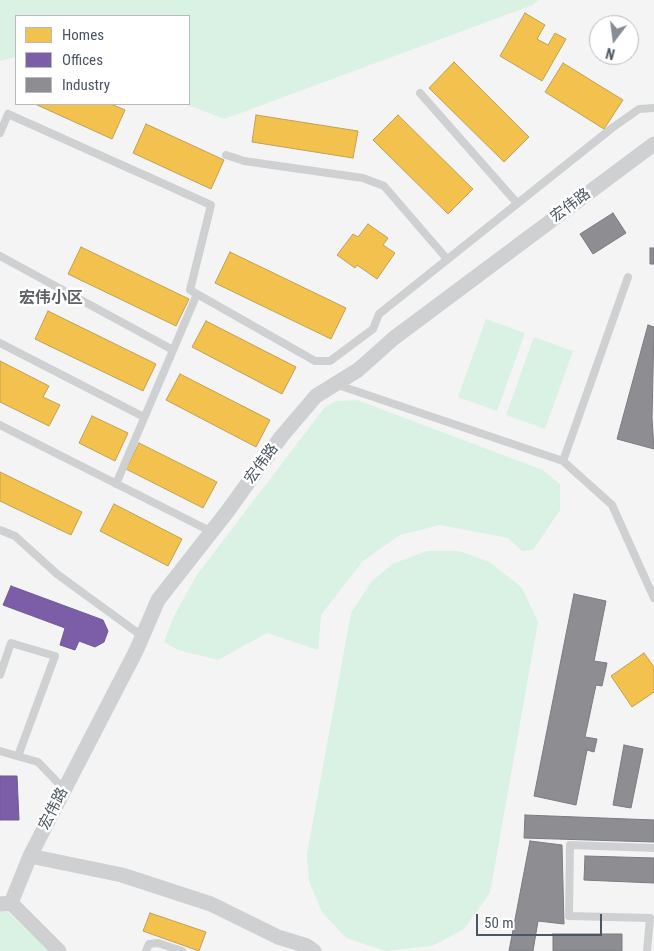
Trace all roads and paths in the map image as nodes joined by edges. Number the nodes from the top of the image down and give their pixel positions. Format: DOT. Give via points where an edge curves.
graph roads {
  1 [pos="420,93"];
  2 [pos="654,108"];
  3 [pos="0,133"];
  4 [pos="654,144"];
  5 [pos="226,155"];
  6 [pos="517,203"];
  7 [pos="0,256"];
  8 [pos="447,259"];
  9 [pos="628,277"];
  10 [pos="197,294"];
  11 [pos="0,342"];
  12 [pos="173,350"];
  13 [pos="335,384"];
  14 [pos="144,417"];
  15 [pos="0,425"];
  16 [pos="563,461"];
  17 [pos="116,484"];
  18 [pos="0,530"];
  19 [pos="212,532"];
  20 [pos="654,598"];
  21 [pos="142,636"];
  22 [pos="0,675"];
  23 [pos="0,751"];
  24 [pos="18,756"];
  25 [pos="64,789"];
  26 [pos="654,848"];
  27 [pos="30,856"];
  28 [pos="5,904"];
  29 [pos="59,951"];
  30 [pos="146,951"];
  31 [pos="182,951"];
  32 [pos="314,951"];
  33 [pos="648,951"];
  1 -- 6 [label="lane"];
  2 -- 6 [label="lane" via="638,109"];
  3 -- 10 [label="lane" via="8,114 212,205 190,290"];
  4 -- 13 [label="street, 宏伟路" via="394,338 358,370"];
  5 -- 8 [label="lane" via="244,161 362,178 384,186"];
  6 -- 8 [label="lane"];
  7 -- 12 [label="lane"];
  8 -- 10 [label="lane" via="379,314 373,329 330,361 315,361"];
  9 -- 16 [label="lane"];
  10 -- 12 [label="lane"];
  11 -- 14 [label="lane"];
  12 -- 14 [label="lane"];
  13 -- 16 [label="lane"];
  13 -- 19 [label="street, 宏伟路" via="316,396 281,437"];
  14 -- 17 [label="lane"];
  15 -- 17 [label="lane"];
  16 -- 20 [label="lane" via="612,505"];
  17 -- 19 [label="lane"];
  18 -- 21 [label="lane" via="15,536 57,574"];
  19 -- 21 [label="street, 宏伟路" via="158,600"];
  21 -- 25 [label="street, 宏伟路"];
  22 -- 24 [label="lane" via="11,643 55,656"];
  23 -- 24 [label="lane"];
  24 -- 25 [label="lane" via="38,762"];
  25 -- 27 [label="street, 宏伟路"];
  26 -- 33 [label="lane" via="570,845 569,916 650,918"];
  27 -- 28 [label="street, 宏伟路"];
  27 -- 32 [label="street" via="122,875 211,904"];
  28 -- 29 [label="street, 宏伟路"];
  30 -- 31 [label="lane" via="149,944 158,943"];
}
